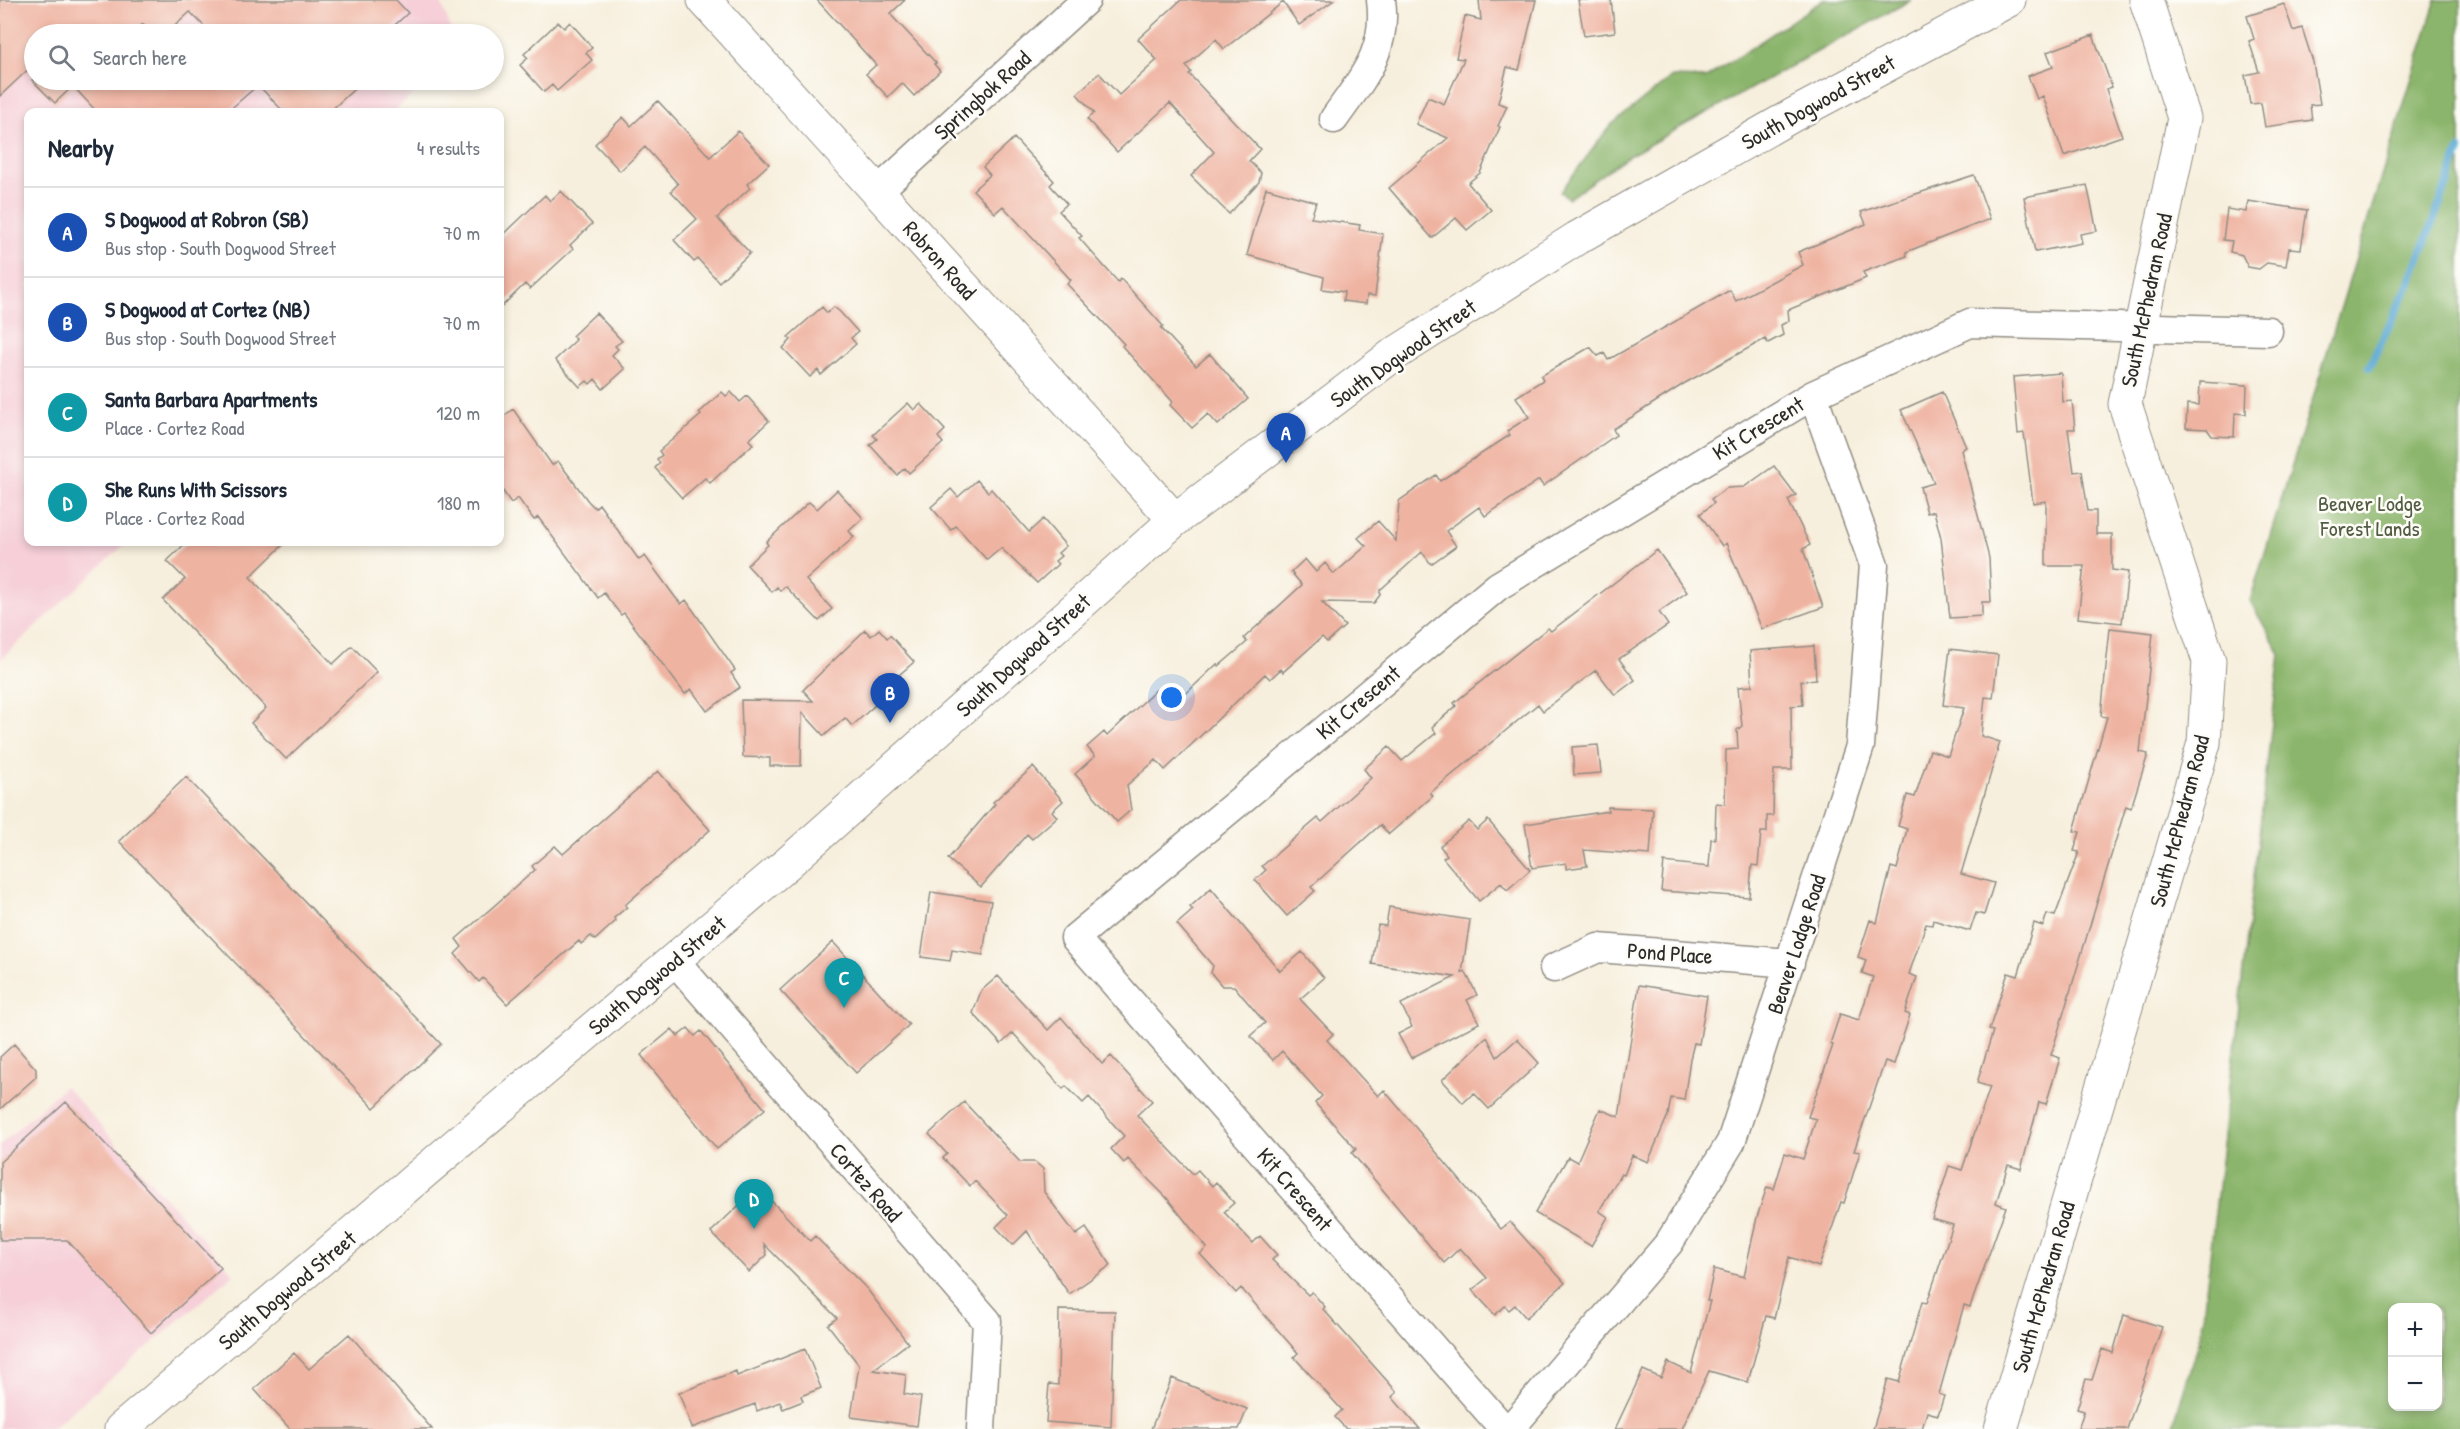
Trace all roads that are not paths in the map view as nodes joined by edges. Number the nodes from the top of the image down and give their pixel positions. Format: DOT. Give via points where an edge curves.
graph roads {
  1 [pos="704,0"];
  2 [pos="1086,0"];
  3 [pos="1381,0"];
  4 [pos="2009,0"];
  5 [pos="2146,0"];
  6 [pos="1334,119"];
  7 [pos="878,191"];
  8 [pos="2140,328"];
  9 [pos="2268,331"];
  10 [pos="1813,395"];
  11 [pos="1175,520"];
  12 [pos="675,961"];
  13 [pos="1790,963"];
  14 [pos="1554,968"];
  15 [pos="121,1429"];
  16 [pos="981,1429"];
  17 [pos="1504,1429"];
  18 [pos="1510,1429"];
  19 [pos="2001,1429"];
  1 -- 7 [label="main road, Robron Road"];
  2 -- 7 [label="street, Springbok Road"];
  3 -- 6 [label="street" via="1384,21 1374,62"];
  4 -- 11 [label="main road, South Dogwood Street" via="1576,237 1394,355"];
  5 -- 8 [label="main road, South McPhedran Road" via="2184,118"];
  7 -- 11 [label="main road, Robron Road"];
  8 -- 9 [label="street, Kit Crescent"];
  8 -- 10 [label="street, Kit Crescent" via="1970,323"];
  8 -- 19 [label="main road, South McPhedran Road" via="2125,404 2209,661 2204,743"];
  10 -- 13 [label="street, Beaver Lodge Road" via="1874,565 1860,746"];
  10 -- 17 [label="street, Kit Crescent" via="1498,586 1075,938"];
  11 -- 12 [label="main road, South Dogwood Street"];
  12 -- 15 [label="main road, South Dogwood Street"];
  12 -- 16 [label="street, Cortez Road" via="987,1321"];
  13 -- 14 [label="street, Pond Place" via="1598,948"];
  13 -- 18 [label="street, Beaver Lodge Road" via="1731,1142 1669,1243"];
}
